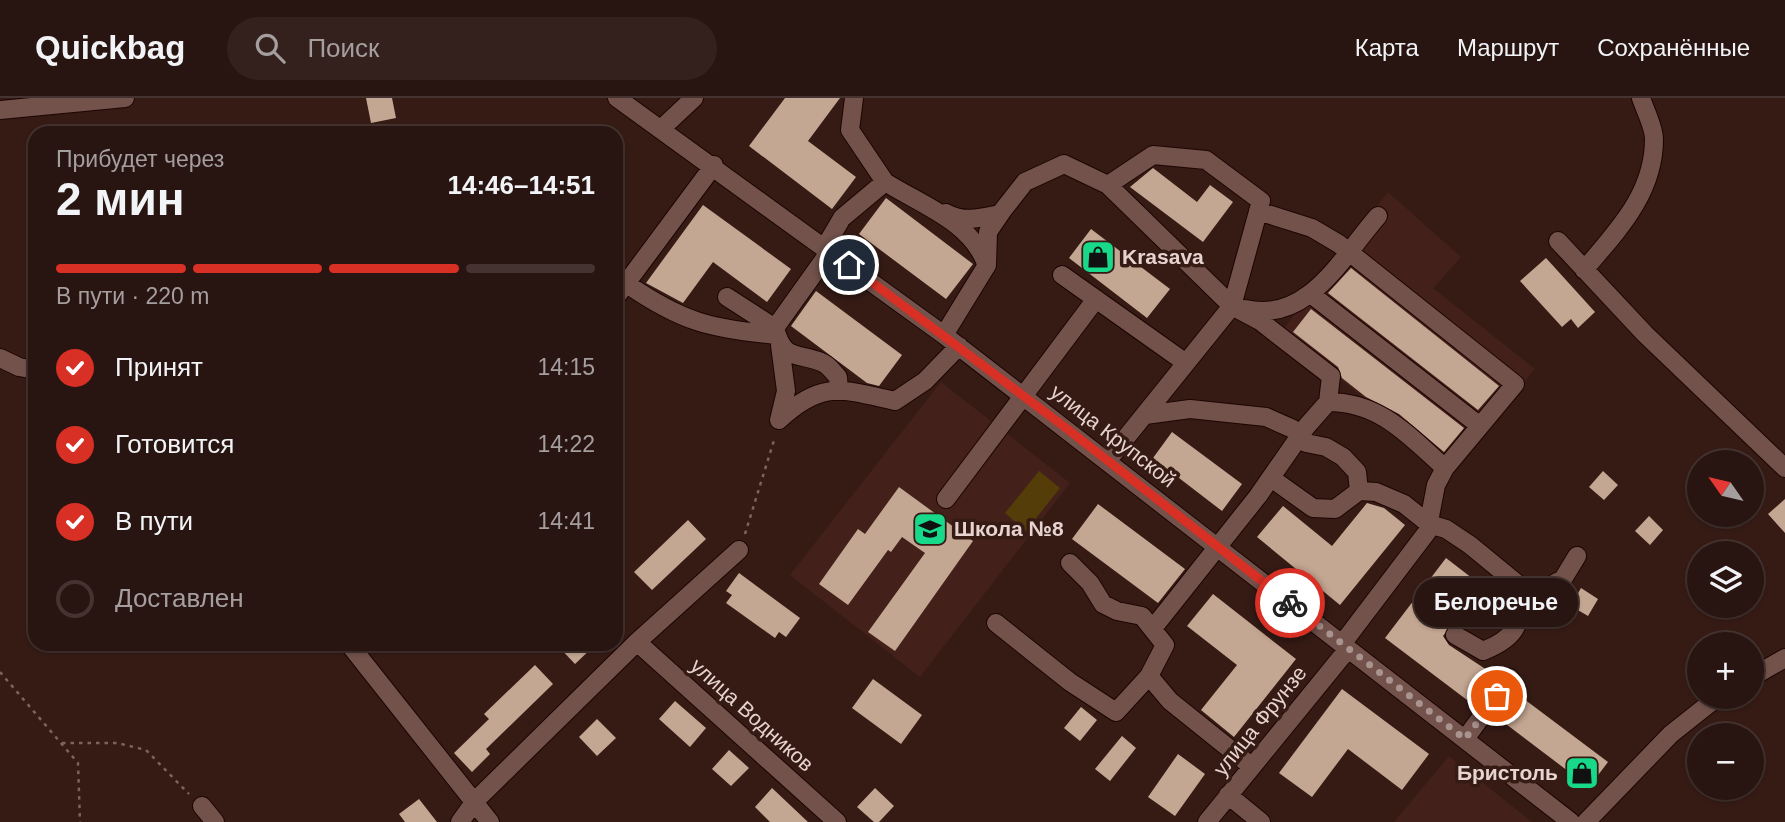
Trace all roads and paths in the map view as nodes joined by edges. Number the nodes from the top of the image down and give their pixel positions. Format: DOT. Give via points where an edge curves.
graph roads {
  1 [pos="125,98"];
  2 [pos="617,98"];
  3 [pos="694,98"];
  4 [pos="854,98"];
  5 [pos="1642,98"];
  6 [pos="0,110"];
  7 [pos="662,128"];
  8 [pos="713,165"];
  9 [pos="885,182"];
  10 [pos="1108,184"];
  11 [pos="917,201"];
  12 [pos="1258,211"];
  13 [pos="1000,214"];
  14 [pos="1378,216"];
  15 [pos="1558,241"];
  16 [pos="827,249"];
  17 [pos="1348,251"];
  18 [pos="986,265"];
  19 [pos="1584,270"];
  20 [pos="1062,275"];
  21 [pos="623,288"];
  22 [pos="623,292"];
  23 [pos="1312,295"];
  24 [pos="727,297"];
  25 [pos="1096,299"];
  26 [pos="1231,306"];
  27 [pos="944,335"];
  28 [pos="777,336"];
  29 [pos="959,346"];
  30 [pos="0,358"];
  31 [pos="1186,363"];
  32 [pos="28,369"];
  33 [pos="839,391"];
  34 [pos="1024,396"];
  35 [pos="1328,402"];
  36 [pos="1145,415"];
  37 [pos="779,420"];
  38 [pos="1480,426"];
  39 [pos="1300,436"];
  40 [pos="1108,460"];
  41 [pos="1445,468"];
  42 [pos="1785,468"];
  43 [pos="1271,478"];
  44 [pos="1359,491"];
  45 [pos="946,499"];
  46 [pos="1429,524"];
  47 [pos="1217,546"];
  48 [pos="739,550"];
  49 [pos="1577,556"];
  50 [pos="1070,564"];
  51 [pos="1526,590"];
  52 [pos="996,623"];
  53 [pos="1154,627"];
  54 [pos="1455,635"];
  55 [pos="637,642"];
  56 [pos="1345,646"];
  57 [pos="355,651"];
  58 [pos="1781,665"];
  59 [pos="0,672"];
  60 [pos="1764,672"];
  61 [pos="1149,676"];
  62 [pos="1510,678"];
  63 [pos="1703,709"];
  64 [pos="1465,739"];
  65 [pos="62,743"];
  66 [pos="1251,766"];
  67 [pos="1228,795"];
  68 [pos="475,801"];
  69 [pos="202,806"];
  70 [pos="80,822"];
  71 [pos="215,822"];
  72 [pos="460,822"];
  73 [pos="490,822"];
  74 [pos="837,822"];
  75 [pos="1207,822"];
  76 [pos="1261,822"];
  77 [pos="1571,822"];
  78 [pos="1586,822"];
  1 -- 6 [label="street"];
  2 -- 7 [label="street, улица Крупской"];
  3 -- 7 [label="street"];
  4 -- 9 [label="street" via="850,130"];
  5 -- 19 [label="street" via="1654,138 1644,188 1630,216"];
  7 -- 8 [label="street, улица Крупской"];
  8 -- 16 [label="street, улица Крупской"];
  8 -- 21 [label="street"];
  9 -- 11 [label="street"];
  9 -- 16 [label="street" via="842,218"];
  10 -- 12 [label="street" via="1153,155 1206,160 1261,201"];
  10 -- 13 [label="street" via="1064,163 1025,181"];
  10 -- 26 [label="street"];
  11 -- 13 [label="street" via="956,218"];
  11 -- 18 [label="street" via="978,245"];
  12 -- 17 [label="street" via="1312,228"];
  12 -- 26 [label="street"];
  13 -- 18 [label="street" via="988,232"];
  14 -- 17 [label="street"];
  15 -- 19 [label="street"];
  16 -- 27 [label="street, улица Крупской"];
  16 -- 28 [label="street"];
  17 -- 23 [label="street"];
  17 -- 38 [label="street, улица Фрунзе" via="1515,384"];
  18 -- 27 [label="street"];
  19 -- 42 [label="street"];
  20 -- 25 [label="street"];
  22 -- 28 [label="street" via="718,330"];
  23 -- 26 [label="street" via="1296,306 1264,313"];
  23 -- 38 [label="street"];
  24 -- 28 [label="street"];
  25 -- 31 [label="street"];
  25 -- 34 [label="street"];
  26 -- 31 [label="street"];
  26 -- 35 [label="street" via="1260,321 1331,376"];
  27 -- 29 [label="street, улица Крупской"];
  28 -- 33 [label="street" via="794,356 824,362 838,377"];
  28 -- 37 [label="street" via="786,391"];
  29 -- 33 [label="street" via="925,381 895,401"];
  29 -- 34 [label="street, улица Крупской"];
  30 -- 32 [label="street"];
  31 -- 36 [label="street"];
  33 -- 37 [label="street" via="828,390 800,401"];
  34 -- 40 [label="street, улица Крупской"];
  34 -- 45 [label="street"];
  35 -- 39 [label="street"];
  35 -- 41 [label="street" via="1372,409"];
  36 -- 39 [label="street" via="1190,409 1266,417"];
  36 -- 40 [label="street"];
  37 -- 48 [label="path"];
  38 -- 41 [label="street, улица Фрунзе"];
  39 -- 43 [label="street"];
  39 -- 44 [label="street" via="1306,443 1343,457 1357,472"];
  40 -- 47 [label="street, улица Крупской"];
  41 -- 46 [label="street, улица Фрунзе" via="1436,485"];
  43 -- 44 [label="street" via="1312,508 1335,509"];
  43 -- 47 [label="street"];
  44 -- 46 [label="street" via="1376,492 1404,504"];
  46 -- 51 [label="street" via="1470,545"];
  46 -- 56 [label="street, улица Фрунзе"];
  47 -- 53 [label="street"];
  47 -- 56 [label="street, улица Крупской"];
  48 -- 55 [label="street"];
  49 -- 51 [label="street" via="1563,579 1541,591"];
  50 -- 53 [label="street" via="1104,604 1142,616"];
  51 -- 54 [label="street" via="1520,617 1506,642 1483,651"];
  52 -- 61 [label="street" via="1116,712"];
  53 -- 61 [label="street" via="1166,645"];
  55 -- 68 [label="street"];
  55 -- 74 [label="street, улица Водников"];
  56 -- 64 [label="street, улица Крупской"];
  56 -- 66 [label="street, улица Фрунзе"];
  57 -- 68 [label="street"];
  58 -- 60 [label="street"];
  59 -- 65 [label="path"];
  61 -- 66 [label="street" via="1170,701"];
  62 -- 64 [label="street"];
  63 -- 78 [label="street" via="1671,734"];
  64 -- 77 [label="street, улица Крупской"];
  65 -- 69 [label="path" via="117,743 146,750"];
  65 -- 70 [label="path" via="78,763"];
  66 -- 67 [label="street, улица Фрунзе"];
  67 -- 75 [label="street, улица Фрунзе"];
  67 -- 76 [label="street"];
  68 -- 72 [label="street"];
  68 -- 73 [label="street"];
  69 -- 71 [label="street"];
}
